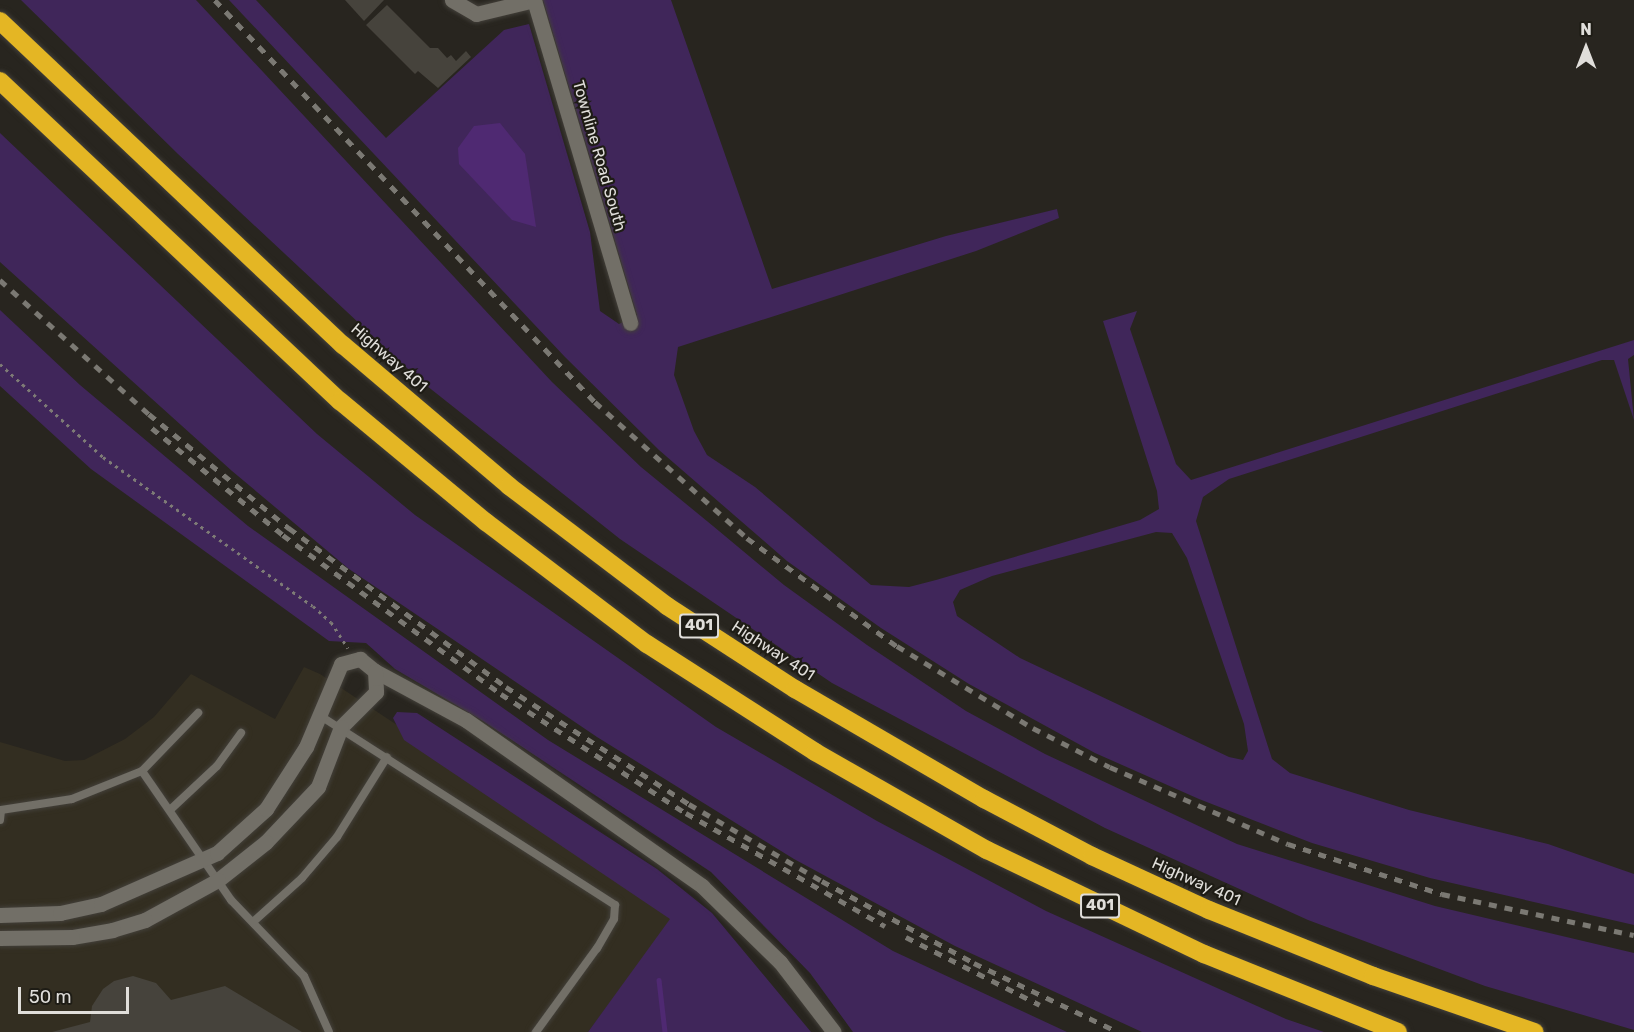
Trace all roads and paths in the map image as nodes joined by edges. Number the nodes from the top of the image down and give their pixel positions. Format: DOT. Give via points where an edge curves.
graph roads {
  1 [pos="452,0"];
  2 [pos="534,0"];
  3 [pos="0,21"];
  4 [pos="0,81"];
  5 [pos="630,323"];
  6 [pos="0,364"];
  7 [pos="354,660"];
  8 [pos="375,671"];
  9 [pos="198,713"];
  10 [pos="319,715"];
  11 [pos="341,727"];
  12 [pos="241,733"];
  13 [pos="387,757"];
  14 [pos="142,771"];
  15 [pos="0,809"];
  16 [pos="170,810"];
  17 [pos="0,820"];
  18 [pos="203,860"];
  19 [pos="218,880"];
  20 [pos="0,915"];
  21 [pos="253,922"];
  22 [pos="0,938"];
  23 [pos="329,1032"];
  24 [pos="536,1032"];
  25 [pos="834,1032"];
  26 [pos="1398,1032"];
  27 [pos="1535,1032"];
  1 -- 2 [label="street" via="476,14"];
  2 -- 5 [label="street, Townline Road South"];
  3 -- 27 [label="highway, Highway 401 / 401" via="343,345 518,493 677,612 815,700 984,799 1092,856 1209,910 1373,976"];
  4 -- 26 [label="highway, 401" via="340,401 486,522 657,651 814,752 987,850 1204,954"];
  6 -- 7 [label="path" via="103,457 313,606 331,622"];
  7 -- 8 [label="street" via="360,658"];
  7 -- 10 [label="street" via="341,664"];
  8 -- 11 [label="street" via="376,692"];
  8 -- 25 [label="street" via="466,720 702,886 780,962"];
  9 -- 14 [label="lane"];
  10 -- 11 [label="lane"];
  10 -- 18 [label="street" via="306,747 266,809 217,853"];
  11 -- 13 [label="lane"];
  11 -- 19 [label="street" via="318,787 266,842"];
  12 -- 16 [label="lane" via="216,766"];
  13 -- 21 [label="lane" via="337,837 302,878"];
  13 -- 24 [label="lane" via="615,905 614,919 597,948"];
  14 -- 15 [label="lane" via="72,800"];
  14 -- 16 [label="lane"];
  15 -- 17 [label="lane"];
  16 -- 18 [label="lane"];
  18 -- 19 [label="lane"];
  18 -- 20 [label="street" via="101,904 60,912"];
  19 -- 21 [label="lane"];
  19 -- 22 [label="street" via="145,920 113,930 72,938"];
  21 -- 23 [label="lane" via="304,976"];
}
